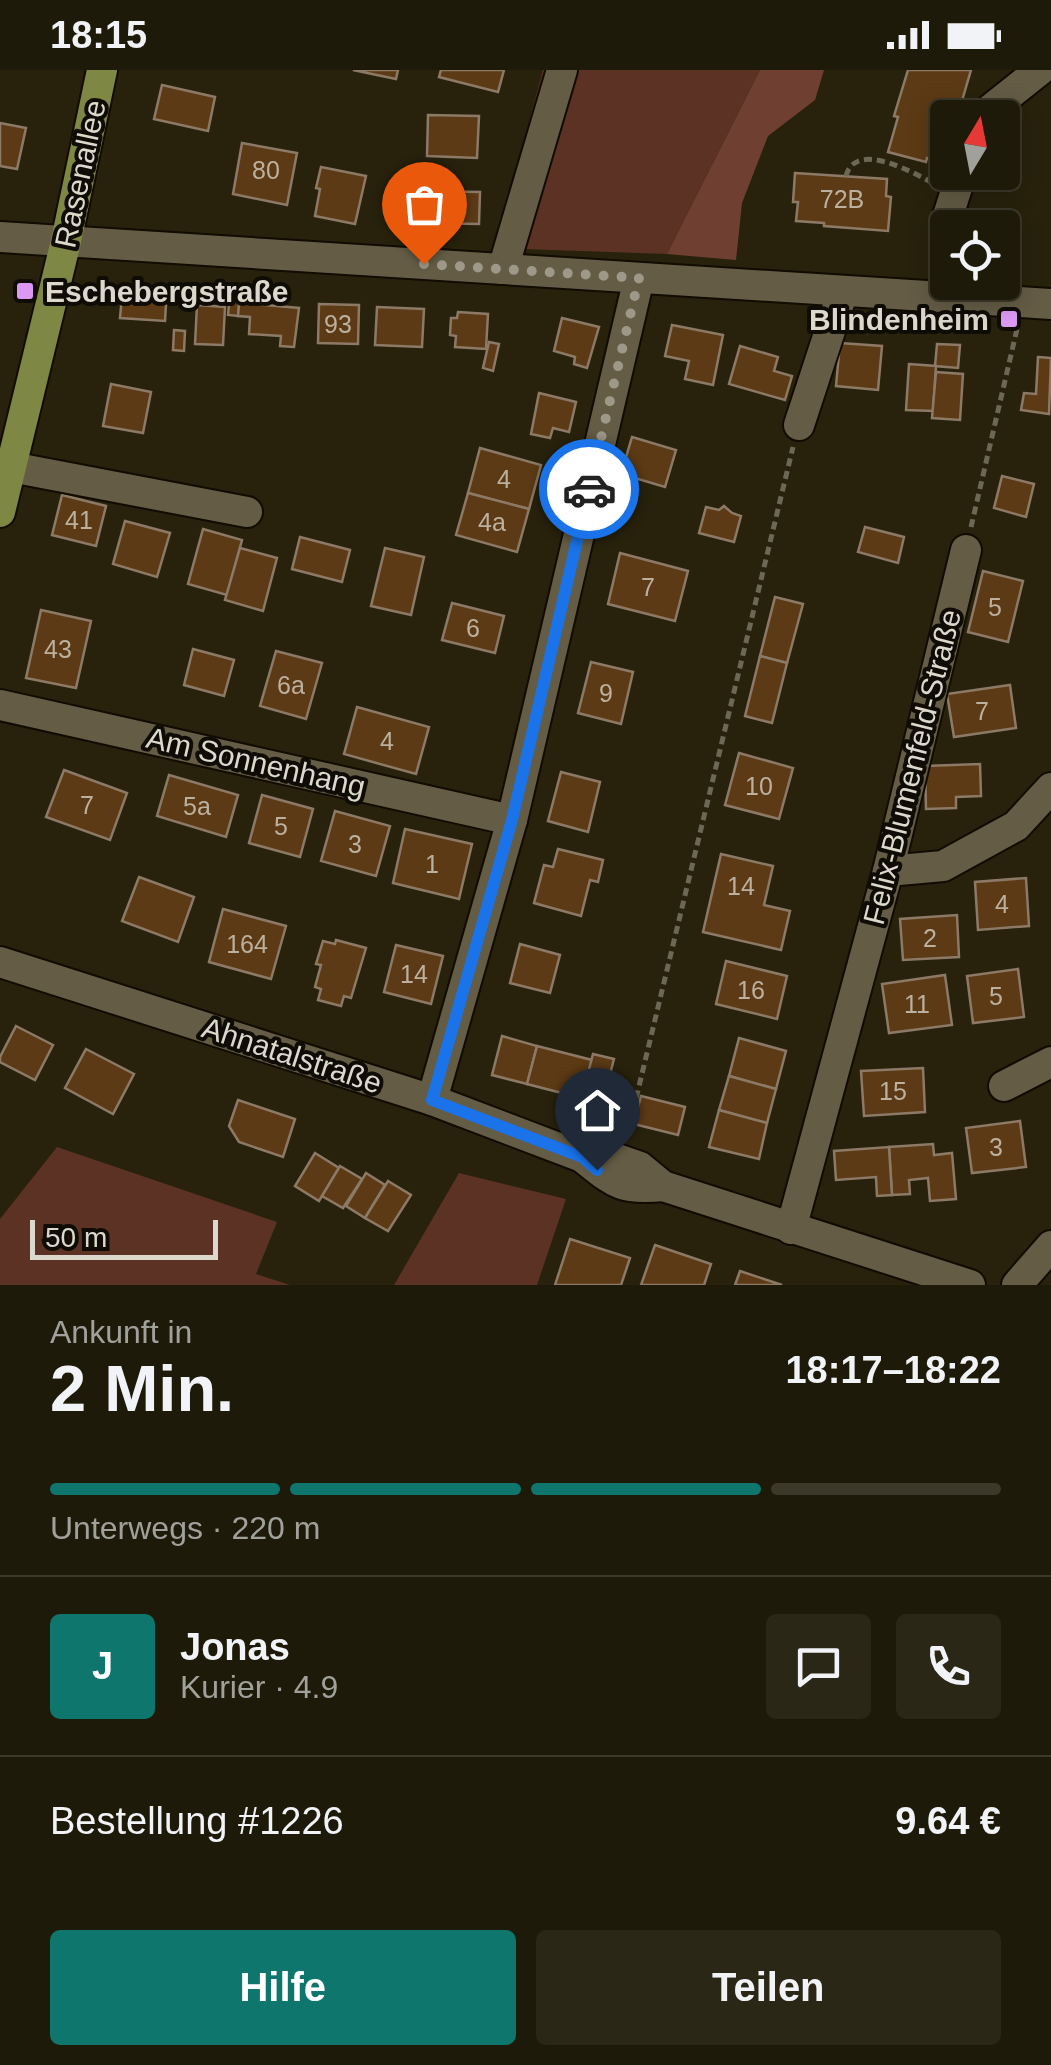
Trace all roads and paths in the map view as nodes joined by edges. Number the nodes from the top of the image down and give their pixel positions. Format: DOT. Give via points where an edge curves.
graph roads {
  1 [pos="102,70"];
  2 [pos="562,70"];
  3 [pos="1040,70"];
  4 [pos="1002,100"];
  5 [pos="930,175"];
  6 [pos="846,176"];
  7 [pos="0,237"];
  8 [pos="66,241"];
  9 [pos="503,269"];
  10 [pos="639,278"];
  11 [pos="930,286"];
  12 [pos="843,291"];
  13 [pos="1037,304"];
  14 [pos="799,425"];
  15 [pos="11,467"];
  16 [pos="0,512"];
  17 [pos="247,512"];
  18 [pos="966,550"];
  19 [pos="0,704"];
  20 [pos="1051,788"];
  21 [pos="512,820"];
  22 [pos="888,870"];
  23 [pos="0,962"];
  24 [pos="1051,1062"];
  25 [pos="1004,1086"];
  26 [pos="432,1100"];
  27 [pos="582,1157"];
  28 [pos="620,1160"];
  29 [pos="663,1186"];
  30 [pos="791,1229"];
  31 [pos="1051,1246"];
  32 [pos="970,1285"];
  33 [pos="1017,1285"];
  1 -- 8 [label="main road, Rasenallee"];
  2 -- 9 [label="street"];
  3 -- 4 [label="street"];
  5 -- 6 [label="path" via="866,159 855,160"];
  7 -- 8 [label="street"];
  8 -- 9 [label="street"];
  8 -- 15 [label="main road, Rasenallee"];
  9 -- 10 [label="street"];
  10 -- 12 [label="street"];
  10 -- 21 [label="street"];
  11 -- 12 [label="street"];
  12 -- 14 [label="street"];
  13 -- 18 [label="path"];
  14 -- 28 [label="path"];
  15 -- 16 [label="main road, Rasenallee"];
  15 -- 17 [label="street"];
  18 -- 22 [label="street, Felix-Blumenfeld-Straße"];
  19 -- 21 [label="street, Am Sonnenhang"];
  20 -- 22 [label="street" via="1016,826 942,866"];
  21 -- 26 [label="street"];
  22 -- 30 [label="street, Felix-Blumenfeld-Straße"];
  23 -- 26 [label="street, Ahnatalstraße"];
  24 -- 25 [label="street"];
  26 -- 27 [label="street, Ahnatalstraße"];
  27 -- 28 [label="street, Ahnatalstraße"];
  27 -- 29 [label="street, Ahnatalstraße" via="613,1182"];
  28 -- 29 [label="street, Ahnatalstraße" via="640,1166"];
  29 -- 30 [label="street, Ahnatalstraße"];
  30 -- 32 [label="street, Ahnatalstraße"];
  31 -- 33 [label="street"];
}
